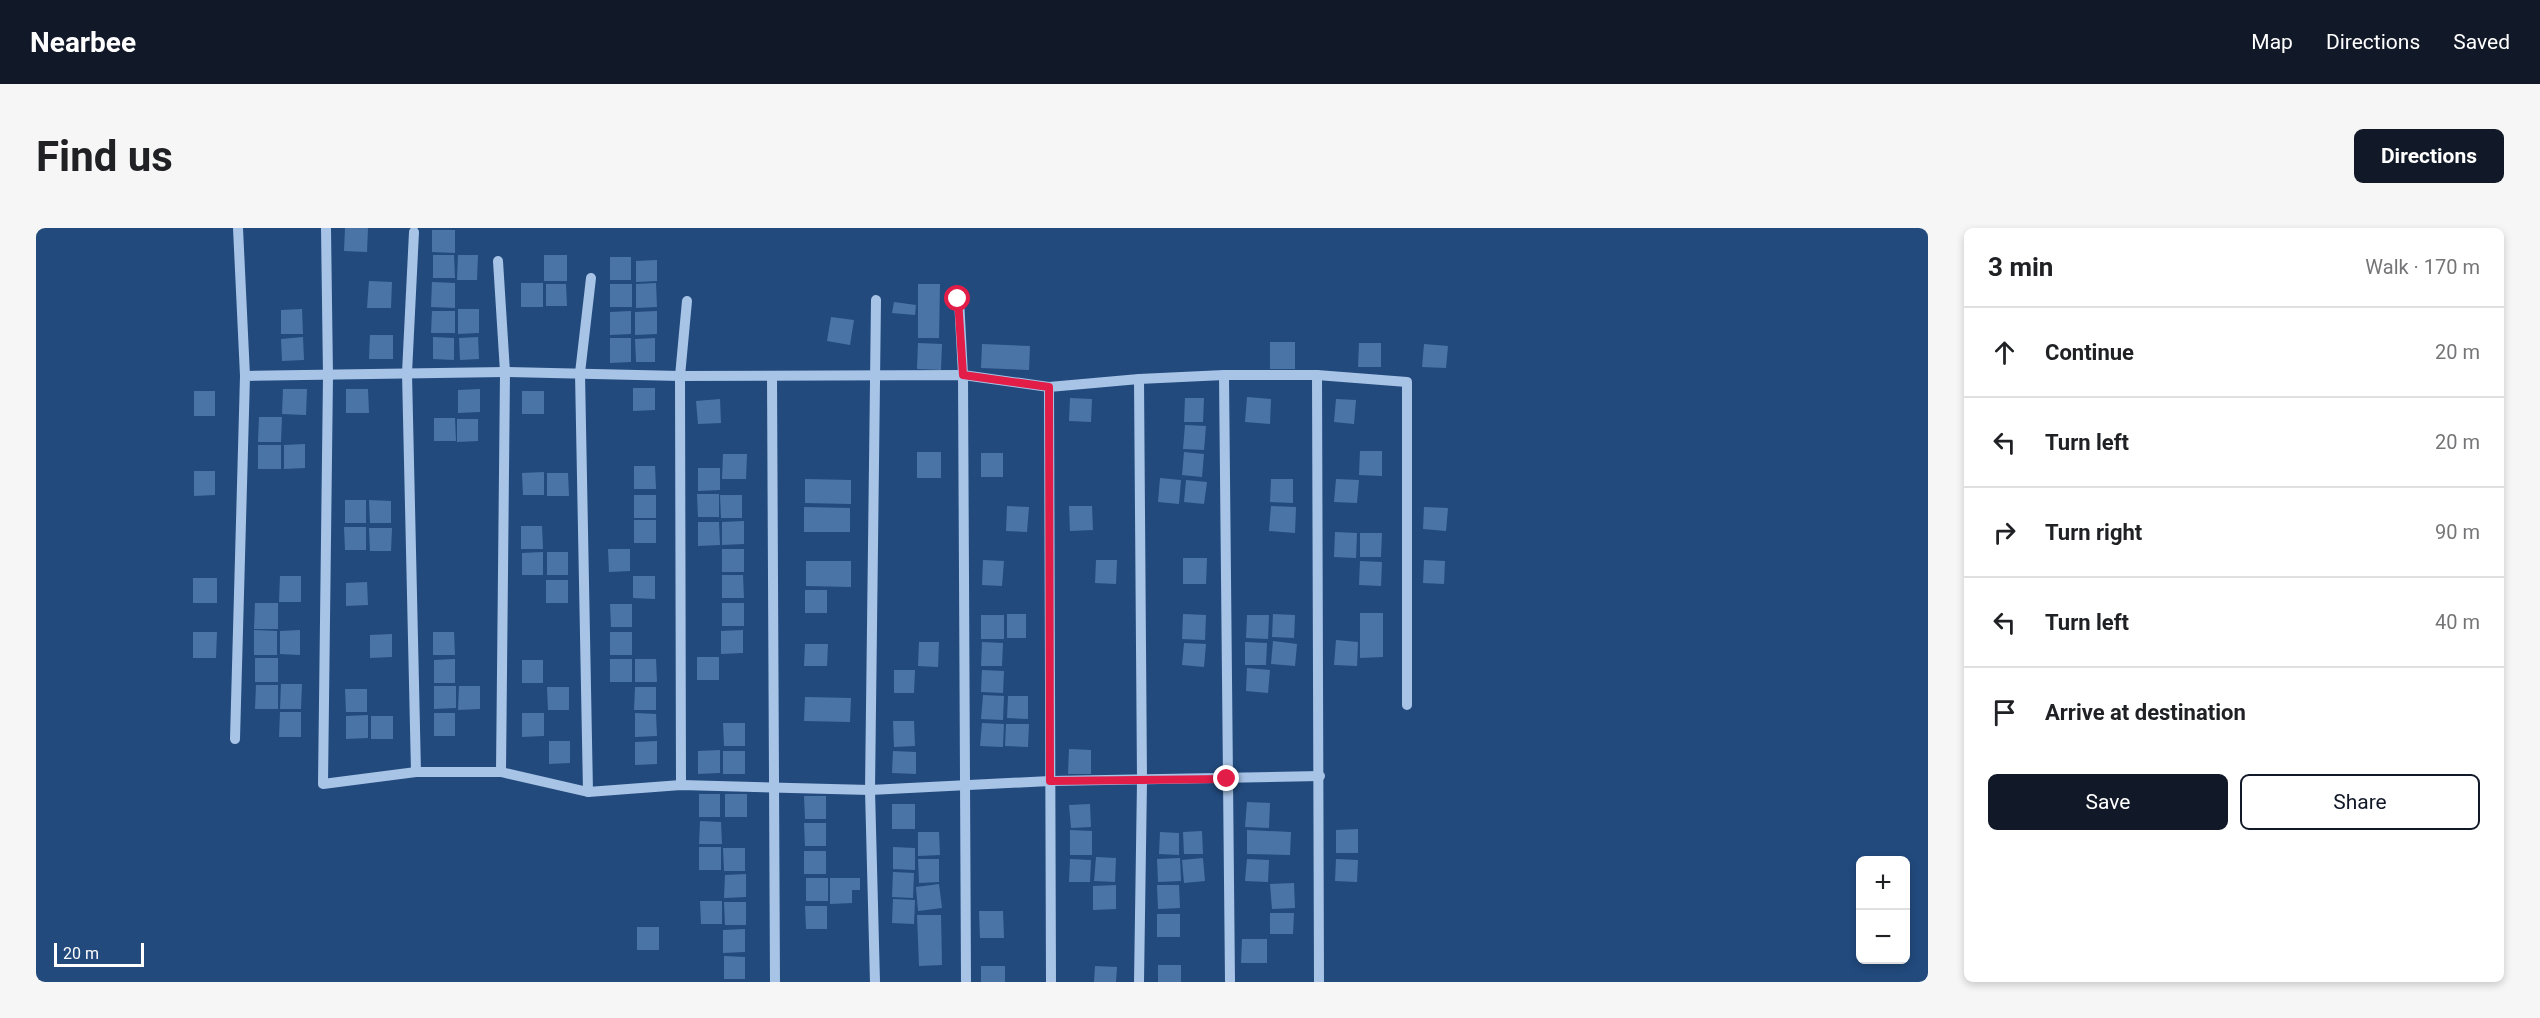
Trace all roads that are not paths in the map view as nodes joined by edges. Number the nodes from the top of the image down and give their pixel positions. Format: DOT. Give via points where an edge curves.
graph roads {
  1 [pos="238,228"];
  2 [pos="326,228"];
  3 [pos="414,232"];
  4 [pos="498,261"];
  5 [pos="591,278"];
  6 [pos="958,299"];
  7 [pos="876,300"];
  8 [pos="687,301"];
  9 [pos="505,372"];
  10 [pos="407,373"];
  11 [pos="580,373"];
  12 [pos="873,375"];
  13 [pos="963,375"];
  14 [pos="1224,375"];
  15 [pos="1317,375"];
  16 [pos="245,376"];
  17 [pos="328,376"];
  18 [pos="681,376"];
  19 [pos="772,376"];
  20 [pos="1139,379"];
  21 [pos="1049,387"];
  22 [pos="1407,705"];
  23 [pos="236,739"];
  24 [pos="416,772"];
  25 [pos="501,772"];
  26 [pos="1320,776"];
  27 [pos="1227,779"];
  28 [pos="1050,781"];
  29 [pos="1142,781"];
  30 [pos="681,784"];
  31 [pos="966,785"];
  32 [pos="774,786"];
  33 [pos="870,790"];
  34 [pos="588,792"];
  35 [pos="775,982"];
  36 [pos="875,982"];
  37 [pos="966,982"];
  38 [pos="1052,982"];
  39 [pos="1139,982"];
  40 [pos="1230,982"];
  41 [pos="1319,982"];
  1 -- 16 [label="street"];
  2 -- 17 [label="street"];
  3 -- 10 [label="street"];
  4 -- 9 [label="street"];
  5 -- 11 [label="street"];
  6 -- 13 [label="street"];
  7 -- 12 [label="street"];
  8 -- 18 [label="street"];
  9 -- 10 [label="street"];
  9 -- 11 [label="street"];
  9 -- 25 [label="street"];
  10 -- 17 [label="street"];
  10 -- 24 [label="street"];
  11 -- 18 [label="street"];
  11 -- 34 [label="street"];
  12 -- 13 [label="street"];
  12 -- 19 [label="street"];
  12 -- 33 [label="street"];
  13 -- 21 [label="street"];
  13 -- 31 [label="street"];
  14 -- 15 [label="street"];
  14 -- 20 [label="street"];
  14 -- 27 [label="street"];
  15 -- 22 [label="street" via="1407,382"];
  15 -- 26 [label="street"];
  16 -- 17 [label="street"];
  16 -- 23 [label="street"];
  17 -- 24 [label="street" via="323,784"];
  18 -- 19 [label="street"];
  18 -- 30 [label="street"];
  19 -- 32 [label="street"];
  20 -- 21 [label="street"];
  20 -- 29 [label="street"];
  21 -- 28 [label="street"];
  24 -- 25 [label="street"];
  25 -- 34 [label="street"];
  26 -- 27 [label="street"];
  26 -- 41 [label="street"];
  27 -- 29 [label="street"];
  27 -- 40 [label="street"];
  28 -- 29 [label="street"];
  28 -- 31 [label="street"];
  28 -- 38 [label="street"];
  29 -- 39 [label="street"];
  30 -- 32 [label="street"];
  30 -- 34 [label="street"];
  31 -- 33 [label="street"];
  31 -- 37 [label="street"];
  32 -- 33 [label="street"];
  32 -- 35 [label="street"];
  33 -- 36 [label="street"];
}
